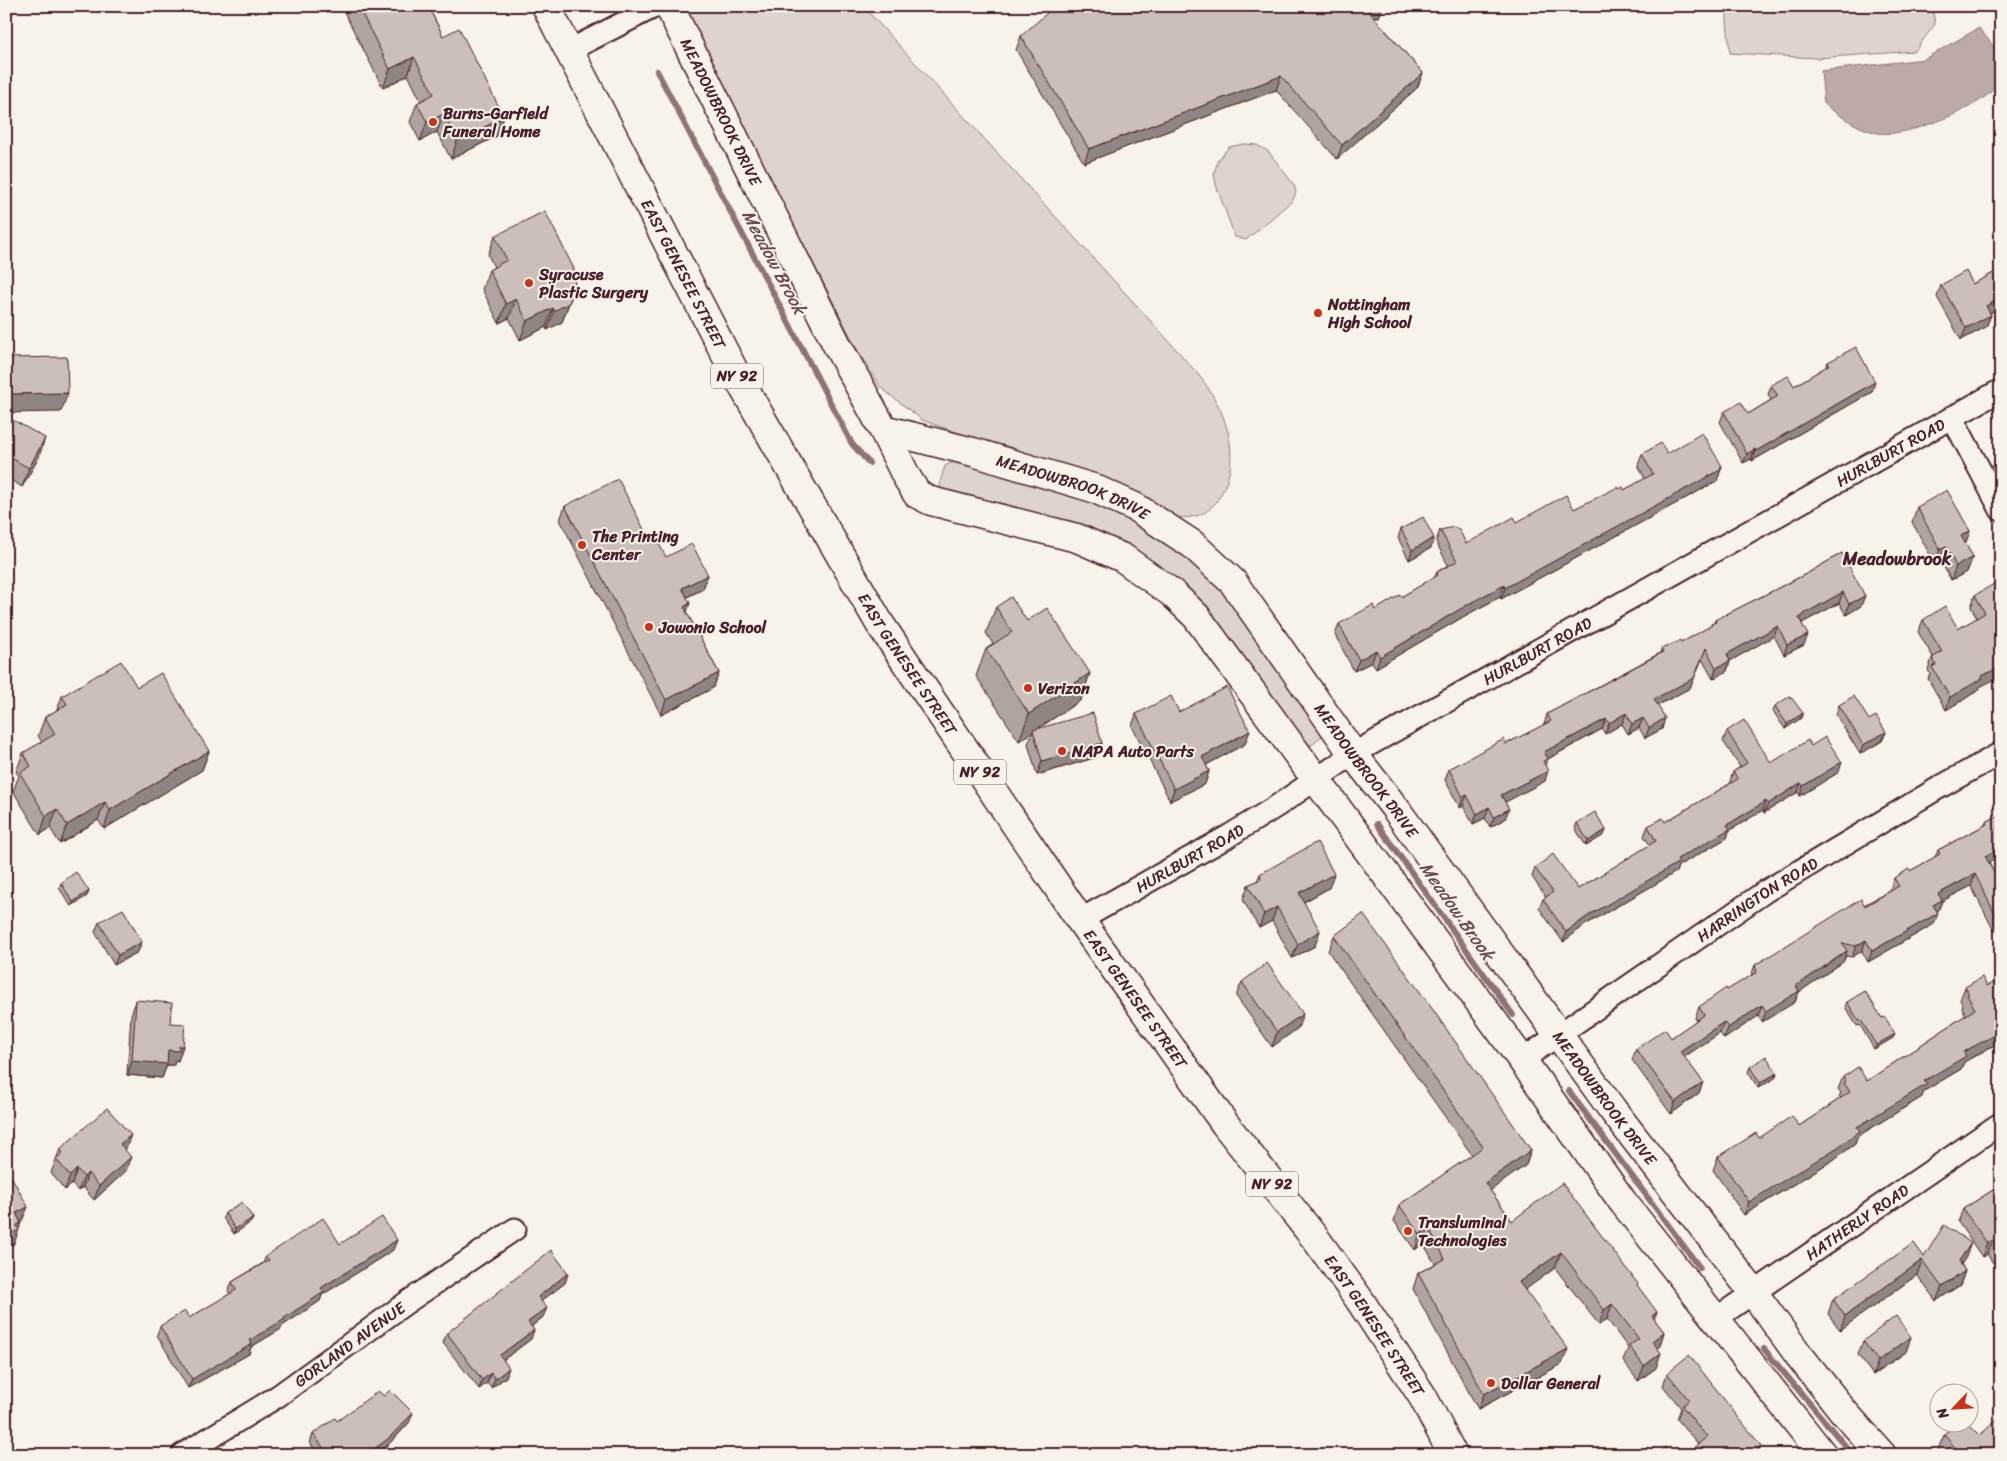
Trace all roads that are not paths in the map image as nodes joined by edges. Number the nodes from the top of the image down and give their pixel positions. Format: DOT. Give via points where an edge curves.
graph roads {
  1 [pos="546,6"];
  2 [pos="656,6"];
  3 [pos="669,6"];
  4 [pos="568,51"];
  5 [pos="2001,390"];
  6 [pos="1952,417"];
  7 [pos="883,429"];
  8 [pos="2001,510"];
  9 [pos="2001,753"];
  10 [pos="1353,754"];
  11 [pos="1316,779"];
  12 [pos="1080,920"];
  13 [pos="1558,1035"];
  14 [pos="1522,1060"];
  15 [pos="2001,1123"];
  16 [pos="515,1229"];
  17 [pos="1753,1292"];
  18 [pos="1715,1319"];
  19 [pos="182,1455"];
  20 [pos="1453,1455"];
  21 [pos="1823,1455"];
  22 [pos="1882,1455"];
  1 -- 4 [label="street, EAST GENESEE STREET / NY 92"];
  2 -- 4 [label="street"];
  3 -- 7 [label="street, MEADOWBROOK DRIVE" via="837,345"];
  4 -- 12 [label="street, EAST GENESEE STREET / NY 92" via="734,371 880,624"];
  5 -- 6 [label="street, HURLBURT ROAD"];
  6 -- 8 [label="street"];
  6 -- 10 [label="street, HURLBURT ROAD"];
  7 -- 10 [label="street, MEADOWBROOK DRIVE" via="1093,488 1135,508 1192,544 1233,582"];
  7 -- 11 [label="street, MEADOWBROOK DRIVE" via="917,494 931,501 1077,538 1123,558 1172,593 1196,616"];
  9 -- 13 [label="street, HARRINGTON ROAD" via="1766,891"];
  10 -- 11 [label="street, HURLBURT ROAD"];
  10 -- 13 [label="street, MEADOWBROOK DRIVE"];
  11 -- 12 [label="street, HURLBURT ROAD" via="1227,837"];
  11 -- 14 [label="street, MEADOWBROOK DRIVE"];
  12 -- 20 [label="street, EAST GENESEE STREET / NY 92" via="1225,1124 1359,1299 1423,1397"];
  13 -- 14 [label="street, HARRINGTON ROAD"];
  13 -- 17 [label="street, MEADOWBROOK DRIVE"];
  14 -- 18 [label="street, MEADOWBROOK DRIVE" via="1623,1202"];
  15 -- 17 [label="street, HATHERLY ROAD"];
  16 -- 19 [label="street, GORLAND AVENUE" via="278,1396"];
  17 -- 18 [label="street, HATHERLY ROAD"];
  17 -- 22 [label="street, MEADOWBROOK DRIVE" via="1798,1354"];
  18 -- 21 [label="street, MEADOWBROOK DRIVE"];
}
